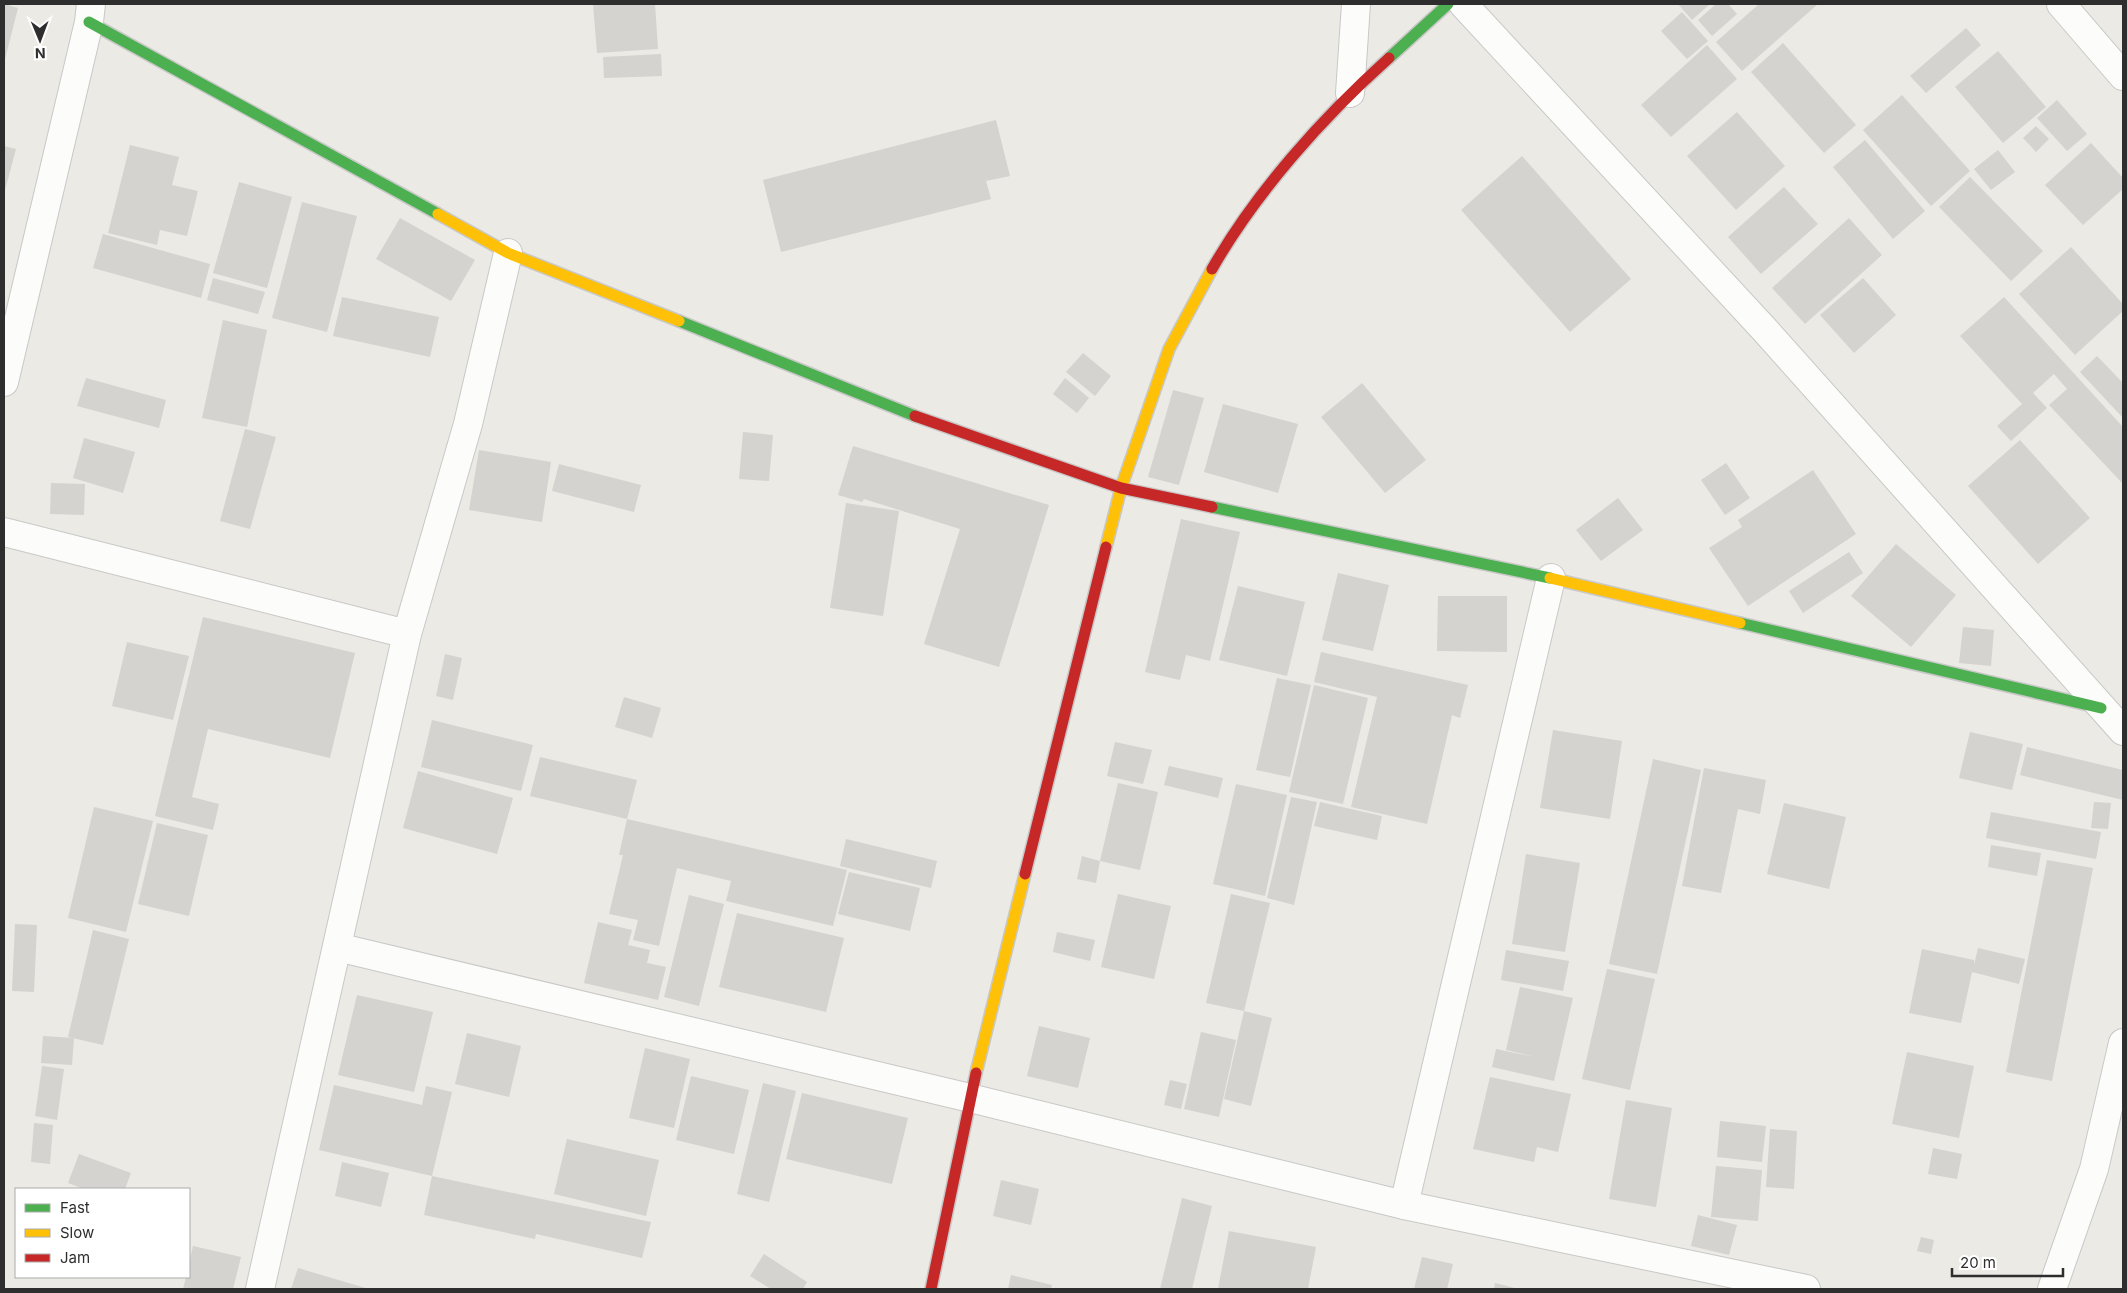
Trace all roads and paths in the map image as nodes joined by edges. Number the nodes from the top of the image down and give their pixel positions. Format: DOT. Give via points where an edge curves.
graph roads {
  1 [pos="1356,4"];
  2 [pos="1448,4"];
  3 [pos="1463,4"];
  4 [pos="2061,4"];
  5 [pos="90,13"];
  6 [pos="2123,76"];
  7 [pos="1350,93"];
  8 [pos="508,253"];
  9 [pos="4,382"];
  10 [pos="1121,488"];
  11 [pos="4,532"];
  12 [pos="1551,578"];
  13 [pos="407,634"];
  14 [pos="2100,708"];
  15 [pos="2123,732"];
  16 [pos="337,947"];
  17 [pos="2123,1043"];
  18 [pos="970,1098"];
  19 [pos="1404,1205"];
  20 [pos="260,1289"];
  21 [pos="931,1289"];
  22 [pos="1806,1289"];
  23 [pos="2052,1289"];
  1 -- 7 [label="street"];
  2 -- 7 [label="street"];
  3 -- 14 [label="street" via="1764,329"];
  4 -- 6 [label="street"];
  5 -- 8 [label="street"];
  5 -- 9 [label="street"];
  7 -- 10 [label="street" via="1260,196 1225,246 1169,349"];
  8 -- 10 [label="street" via="946,428"];
  8 -- 13 [label="street" via="468,424"];
  10 -- 12 [label="street"];
  10 -- 18 [label="street"];
  11 -- 13 [label="street"];
  12 -- 14 [label="street"];
  12 -- 19 [label="street"];
  13 -- 16 [label="street"];
  14 -- 15 [label="street"];
  16 -- 18 [label="street"];
  16 -- 20 [label="street"];
  17 -- 23 [label="street" via="2094,1169"];
  18 -- 19 [label="street"];
  18 -- 21 [label="street"];
  19 -- 22 [label="street"];
}
